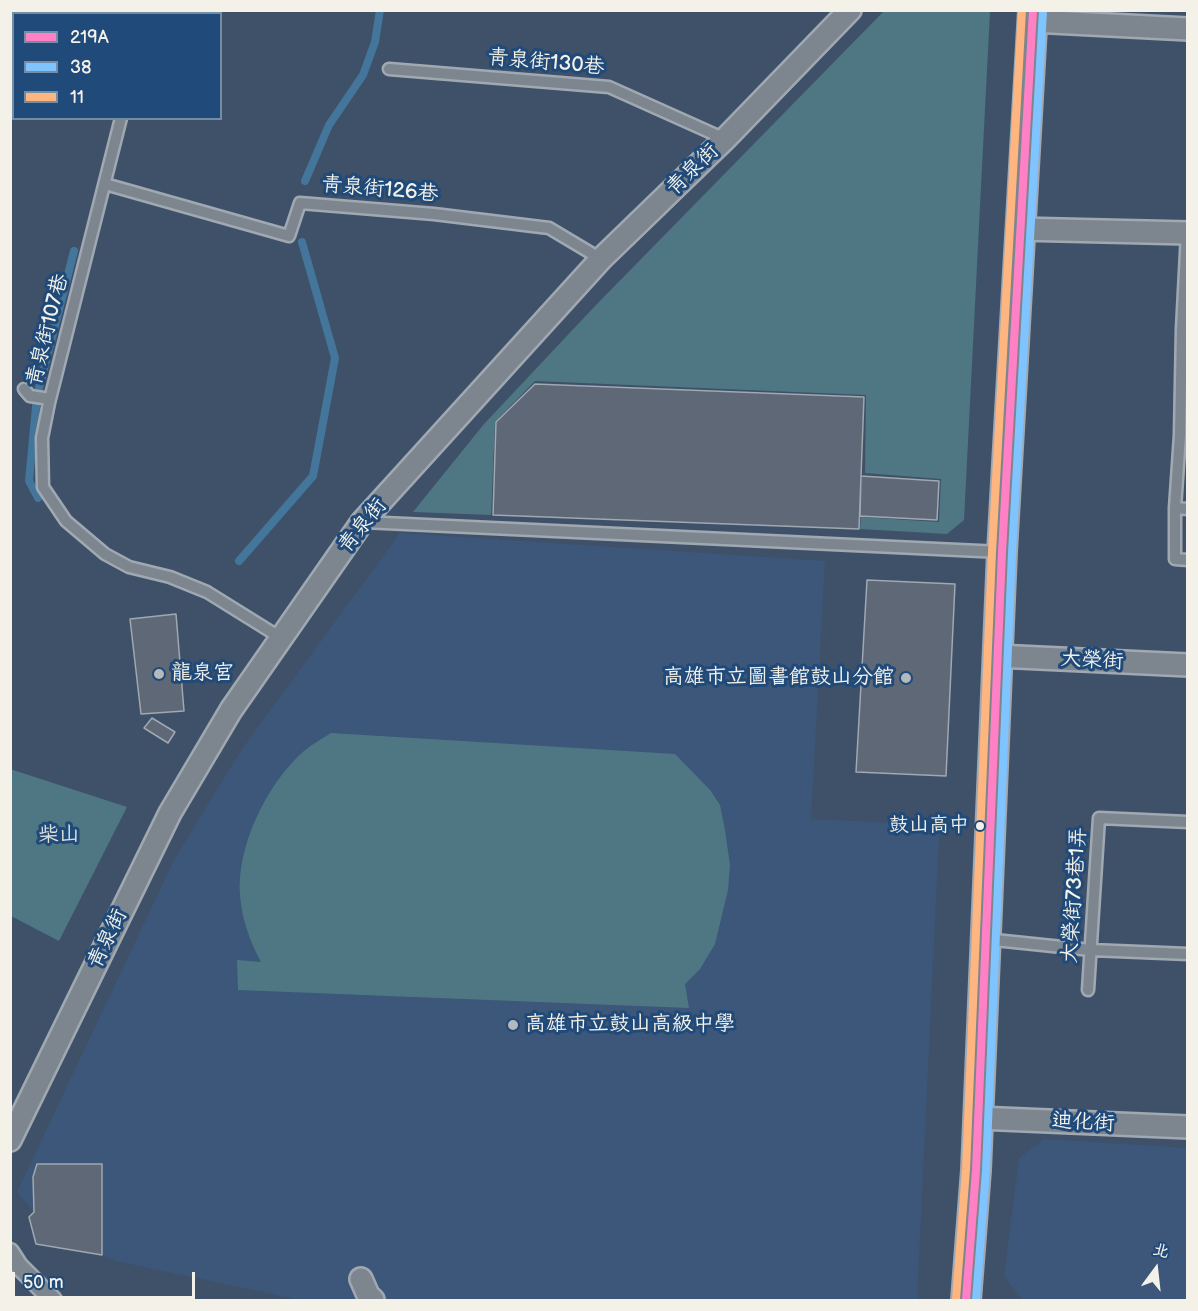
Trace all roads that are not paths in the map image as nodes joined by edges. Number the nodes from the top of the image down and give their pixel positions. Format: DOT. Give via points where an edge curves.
graph roads {
  1 [pos="850,10"];
  2 [pos="1033,16"];
  3 [pos="1188,29"];
  4 [pos="389,69"];
  5 [pos="121,120"];
  6 [pos="725,139"];
  7 [pos="105,184"];
  8 [pos="1019,229"];
  9 [pos="1187,233"];
  10 [pos="601,259"];
  11 [pos="1185,329"];
  12 [pos="27,393"];
  13 [pos="50,399"];
  14 [pos="1184,436"];
  15 [pos="1175,508"];
  16 [pos="1188,509"];
  17 [pos="363,522"];
  18 [pos="1002,552"];
  19 [pos="1188,560"];
  20 [pos="281,638"];
  21 [pos="997,656"];
  22 [pos="1188,665"];
  23 [pos="1188,822"];
  24 [pos="985,939"];
  25 [pos="1090,950"];
  26 [pos="1188,954"];
  27 [pos="1088,990"];
  28 [pos="978,1118"];
  29 [pos="1188,1127"];
  30 [pos="10,1140"];
  31 [pos="10,1252"];
  32 [pos="361,1279"];
  33 [pos="53,1300"];
  34 [pos="373,1300"];
  35 [pos="966,1300"];
  1 -- 6 [label="street, 青泉街"];
  2 -- 3 [label="street"];
  2 -- 8 [label="street"];
  4 -- 6 [label="lane, 青泉街130巷" via="609,87"];
  5 -- 7 [label="lane, 青泉街107巷"];
  6 -- 10 [label="street, 青泉街"];
  7 -- 10 [label="lane, 青泉街126巷" via="289,236 300,203 537,223"];
  7 -- 13 [label="lane, 青泉街107巷"];
  8 -- 9 [label="street"];
  8 -- 18 [label="street"];
  9 -- 11 [label="lane"];
  10 -- 17 [label="street, 青泉街"];
  11 -- 14 [label="lane"];
  12 -- 13 [label="lane"];
  13 -- 20 [label="lane, 青泉街107巷" via="42,438 43,488 66,521 105,554 129,567 207,592"];
  14 -- 15 [label="lane"];
  15 -- 16 [label="lane"];
  15 -- 19 [label="lane" via="1174,559"];
  17 -- 18 [label="lane"];
  17 -- 20 [label="street, 青泉街"];
  18 -- 21 [label="street"];
  20 -- 30 [label="street, 青泉街" via="231,710 170,813"];
  21 -- 22 [label="street, 大榮街"];
  21 -- 24 [label="street"];
  23 -- 25 [label="lane, 大榮街73巷1弄" via="1099,818"];
  24 -- 25 [label="lane"];
  24 -- 28 [label="street"];
  25 -- 26 [label="lane"];
  25 -- 27 [label="lane, 大榮街73巷1弄"];
  28 -- 29 [label="street, 迪化街"];
  28 -- 35 [label="street"];
  31 -- 33 [label="street"];
  32 -- 34 [label="street"];
}
